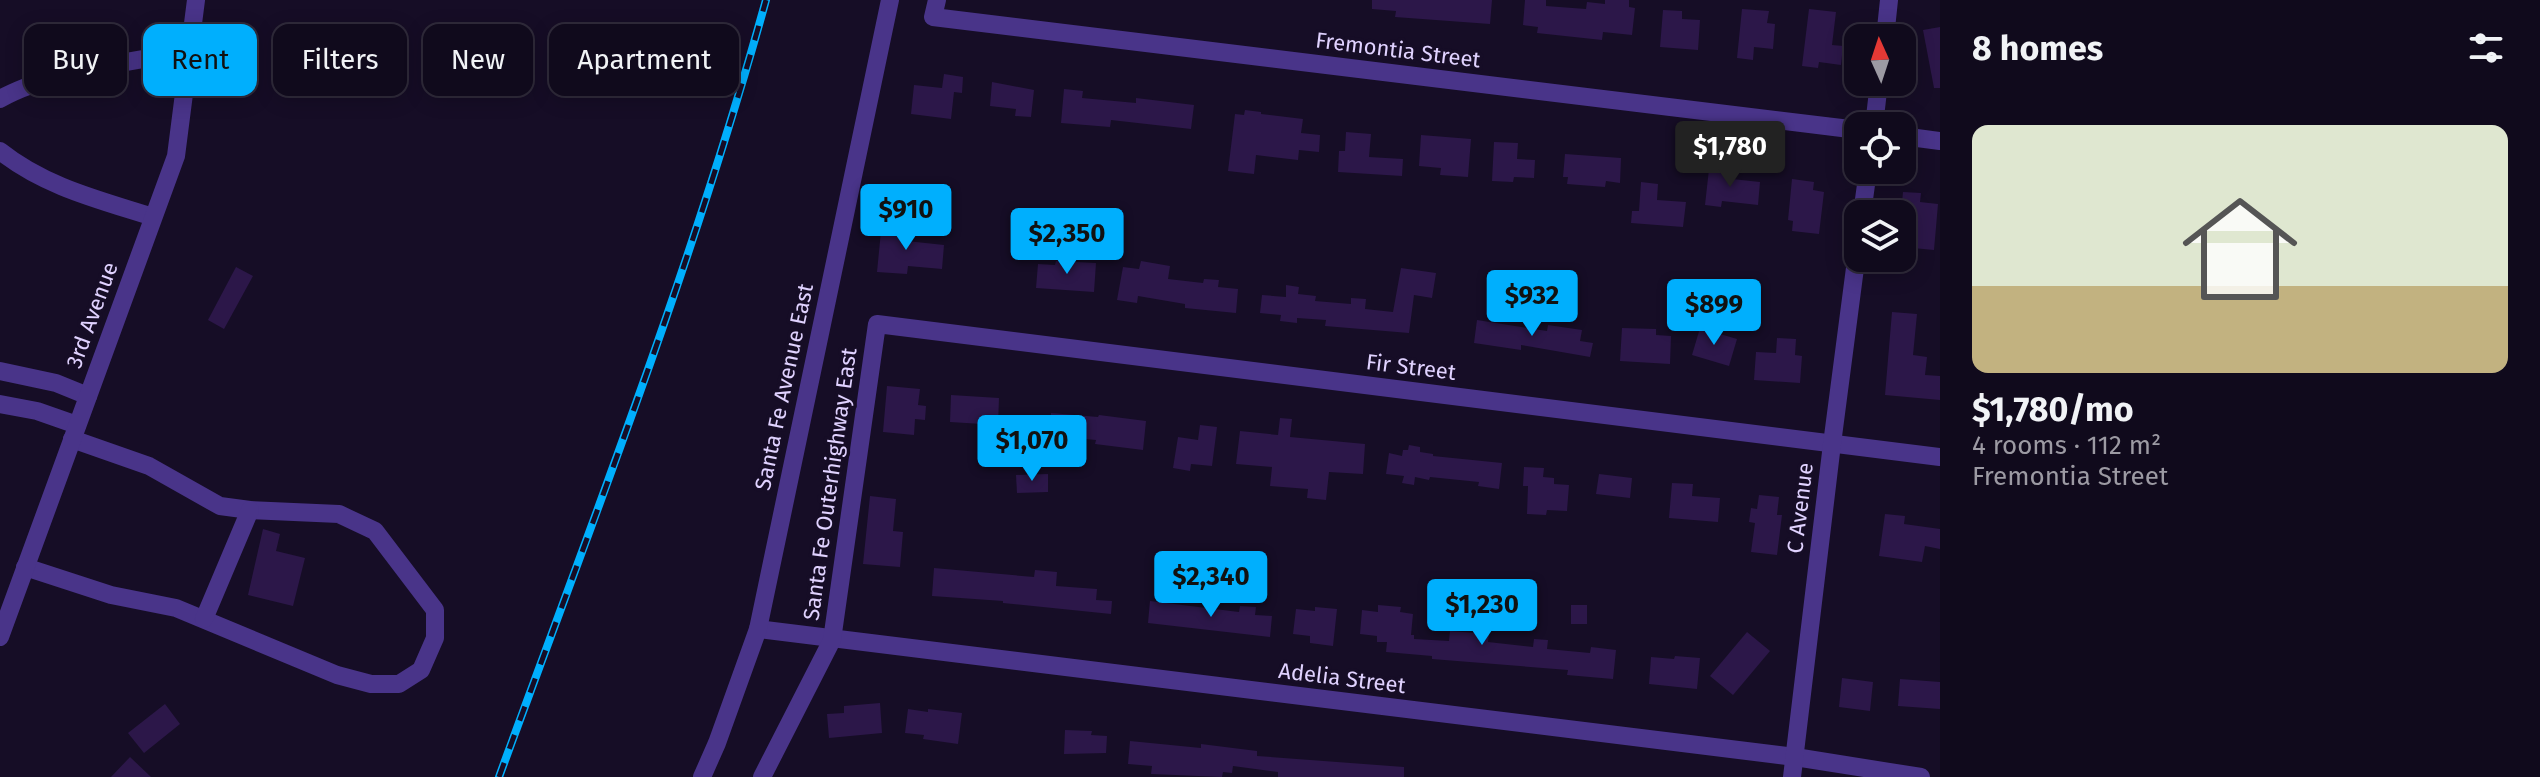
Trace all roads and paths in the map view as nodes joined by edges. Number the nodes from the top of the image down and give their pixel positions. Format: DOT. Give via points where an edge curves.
graph roads {
  1 [pos="196,0"];
  2 [pos="890,0"];
  3 [pos="1889,0"];
  4 [pos="935,9"];
  5 [pos="193,24"];
  6 [pos="1886,24"];
  7 [pos="143,60"];
  8 [pos="184,96"];
  9 [pos="0,99"];
  10 [pos="1844,128"];
  11 [pos="1916,138"];
  12 [pos="1940,141"];
  13 [pos="0,151"];
  14 [pos="153,217"];
  15 [pos="1854,272"];
  16 [pos="877,324"];
  17 [pos="0,371"];
  18 [pos="88,396"];
  19 [pos="0,404"];
  20 [pos="75,432"];
  21 [pos="1832,444"];
  22 [pos="1940,457"];
  23 [pos="250,510"];
  24 [pos="25,567"];
  25 [pos="204,619"];
  26 [pos="758,629"];
  27 [pos="0,637"];
  28 [pos="832,640"];
  29 [pos="1795,757"];
  30 [pos="702,777"];
  31 [pos="762,777"];
  32 [pos="1792,777"];
  33 [pos="1921,777"];
  1 -- 5 [label="street, 3rd Avenue"];
  2 -- 26 [label="street, Santa Fe Avenue East"];
  3 -- 6 [label="street"];
  4 -- 10 [label="street, Fremontia Street"];
  7 -- 9 [label="street" via="75,73"];
  8 -- 14 [label="street, 3rd Avenue" via="176,156"];
  11 -- 12 [label="street"];
  13 -- 14 [label="street" via="62,188"];
  14 -- 18 [label="street, 3rd Avenue"];
  15 -- 21 [label="street, C Avenue"];
  16 -- 21 [label="street, Fir Street"];
  16 -- 28 [label="street, Santa Fe Outerhighway East"];
  17 -- 18 [label="street"];
  18 -- 20 [label="street, 3rd Avenue"];
  19 -- 20 [label="street" via="37,411"];
  20 -- 23 [label="street" via="220,506"];
  20 -- 24 [label="street, 3rd Avenue"];
  21 -- 22 [label="street, Fir Street"];
  21 -- 29 [label="street, C Avenue"];
  23 -- 25 [label="street"];
  23 -- 25 [label="street" via="339,514 375,531 435,610 435,638 421,670 399,684 371,684"];
  24 -- 25 [label="street"];
  24 -- 27 [label="street, 3rd Avenue"];
  26 -- 28 [label="street, Adelia Street"];
  26 -- 30 [label="street, Santa Fe Avenue East"];
  28 -- 29 [label="street, Adelia Street"];
  28 -- 31 [label="street, Santa Fe Outerhighway East"];
  29 -- 32 [label="street, C Avenue"];
  29 -- 33 [label="street, Adelia Street"];
}
